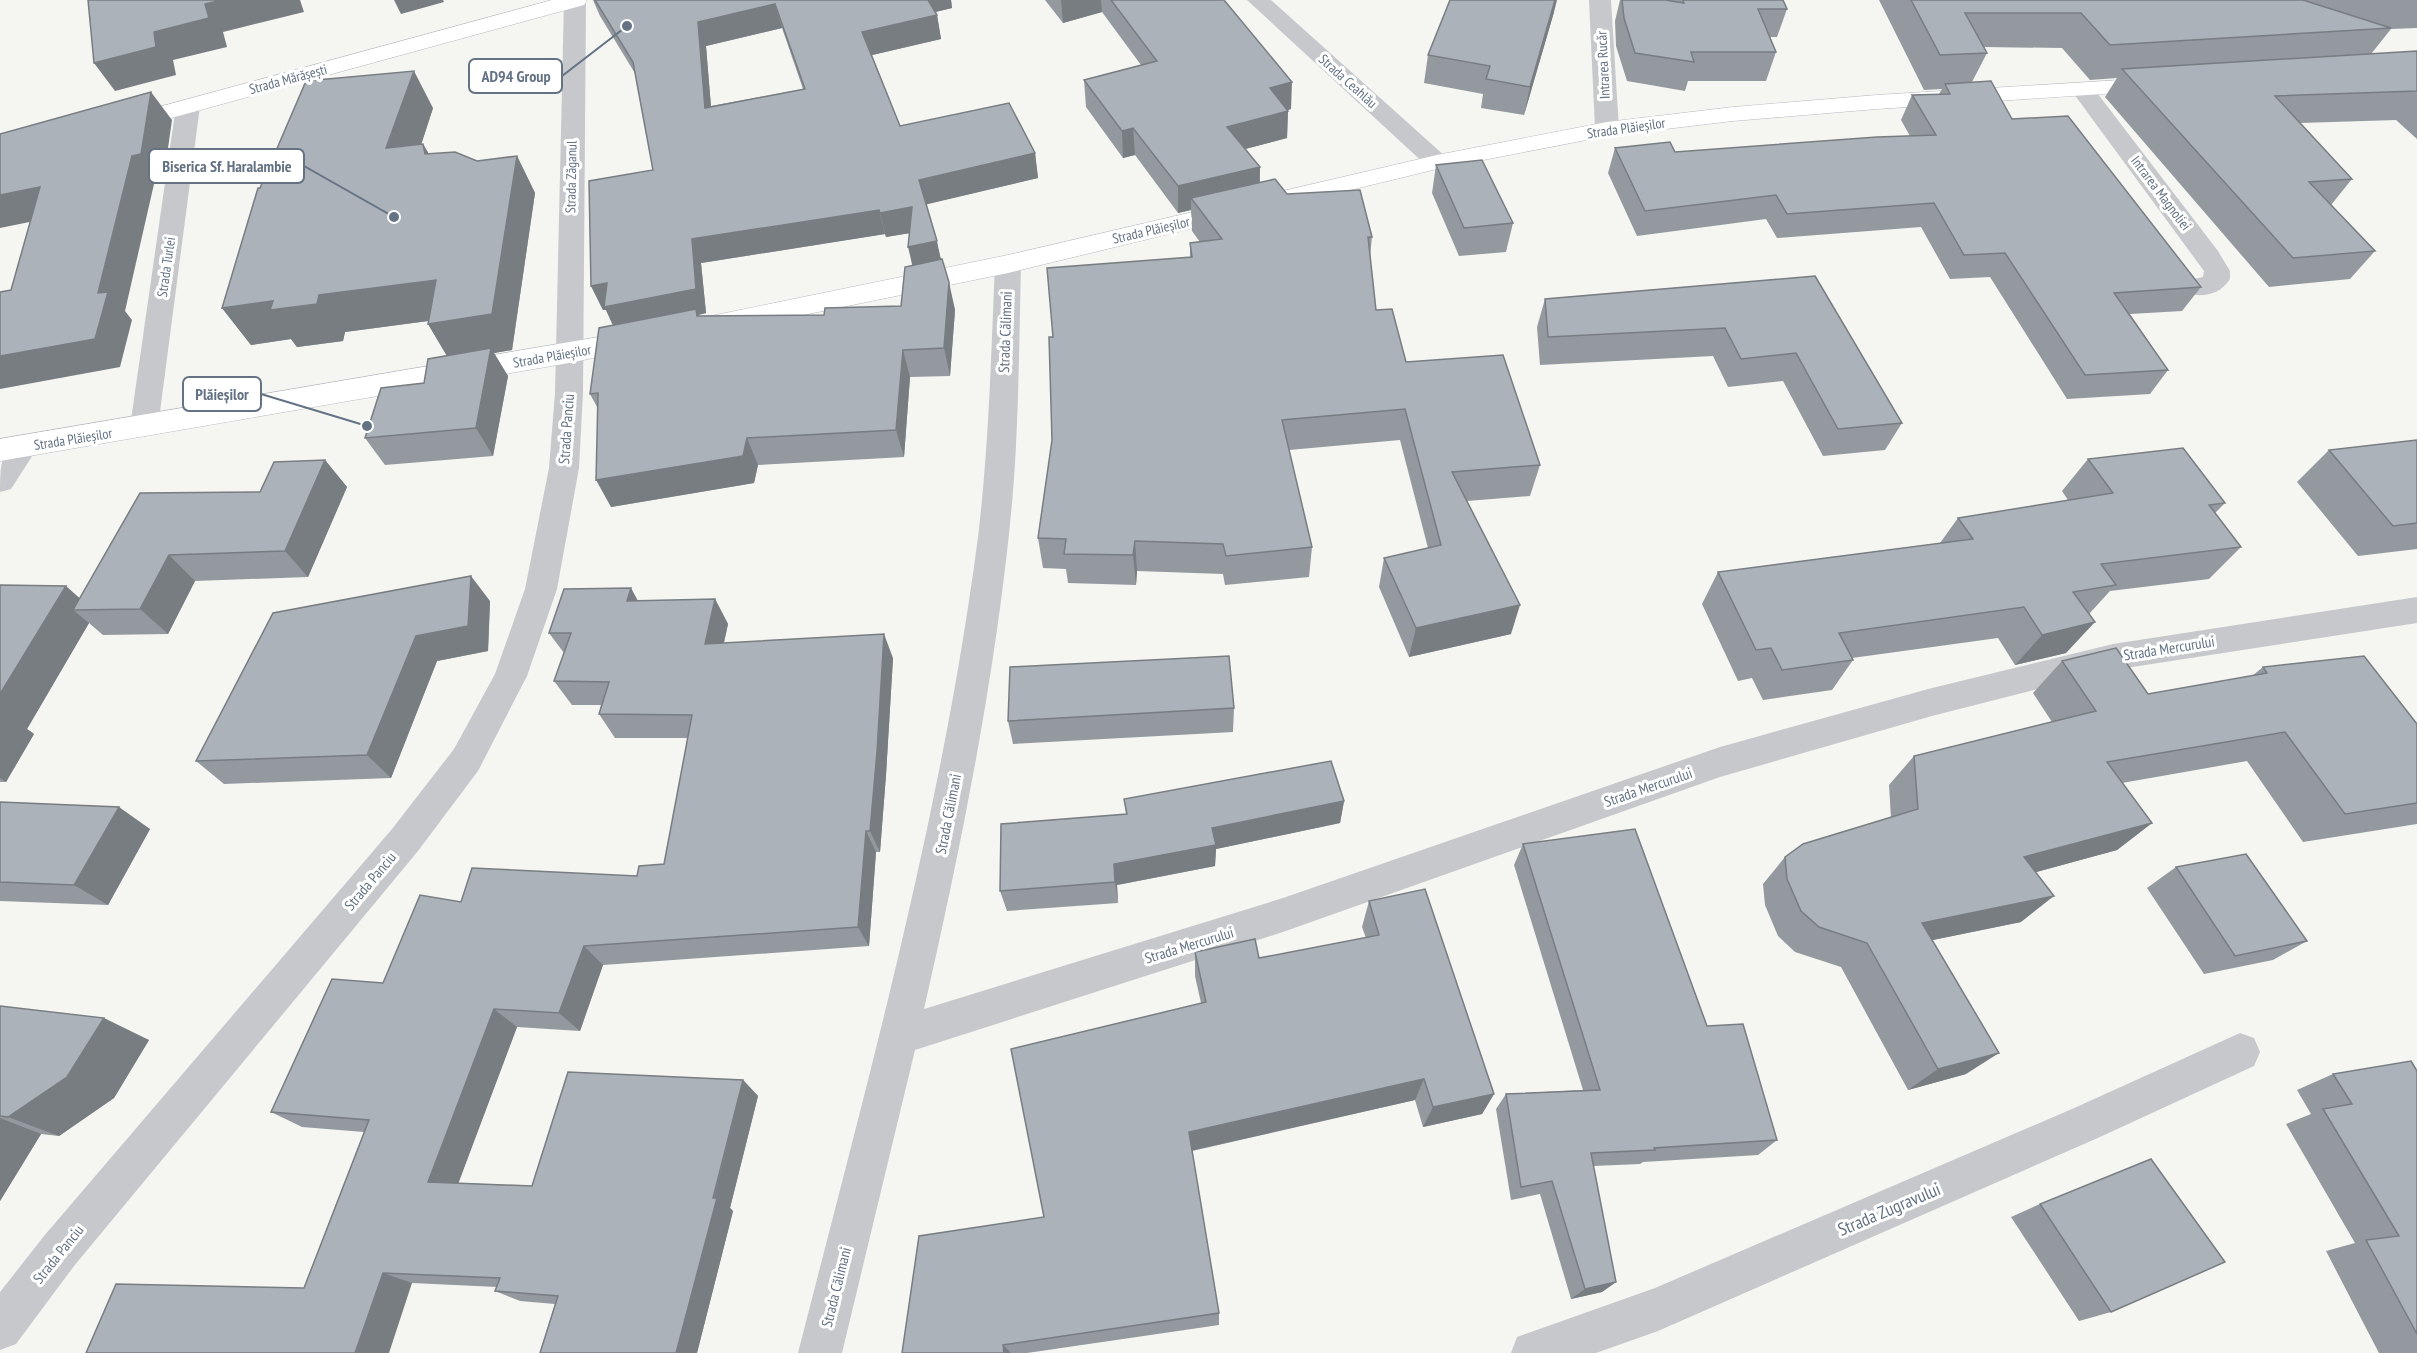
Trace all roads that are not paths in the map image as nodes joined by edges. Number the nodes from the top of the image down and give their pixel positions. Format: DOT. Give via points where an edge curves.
graph roads {
  1 [pos="575,0"];
  2 [pos="1258,0"];
  3 [pos="1600,0"];
  4 [pos="2178,84"];
  5 [pos="2083,90"];
  6 [pos="188,106"];
  7 [pos="1606,129"];
  8 [pos="100,130"];
  9 [pos="1437,162"];
  10 [pos="1008,264"];
  11 [pos="2194,287"];
  12 [pos="569,353"];
  13 [pos="144,427"];
  14 [pos="12,449"];
  15 [pos="0,481"];
  16 [pos="2417,610"];
  17 [pos="898,1036"];
  18 [pos="2240,1052"];
  19 [pos="0,1328"];
  20 [pos="820,1353"];
  21 [pos="1533,1353"];
  1 -- 6 [label="main road, Strada Mărășești"];
  1 -- 12 [label="street, Strada Zăganul"];
  2 -- 9 [label="street, Strada Ceahlău"];
  3 -- 7 [label="street, Intrarea Rucăr"];
  4 -- 5 [label="main road, Strada Plăieșilor"];
  5 -- 7 [label="main road, Strada Plăieșilor" via="1732,114"];
  5 -- 11 [label="street, Intrarea Magnoliei" via="2209,257 2217,279 2210,285"];
  6 -- 8 [label="main road, Strada Mărășești"];
  6 -- 13 [label="street, Strada Turlei"];
  7 -- 9 [label="main road, Strada Plăieșilor"];
  9 -- 10 [label="main road, Strada Plăieșilor"];
  10 -- 12 [label="main road, Strada Plăieșilor"];
  10 -- 17 [label="street, Strada Călimani" via="994,535 976,662 948,821"];
  12 -- 13 [label="main road, Strada Plăieșilor"];
  12 -- 19 [label="street, Strada Panciu" via="564,468 541,590 511,676 466,760 405,840 59,1251"];
  13 -- 14 [label="main road, Strada Plăieșilor"];
  14 -- 15 [label="street"];
  16 -- 17 [label="street, Strada Mercurului" via="2113,657 1932,702 1720,762 1283,915"];
  17 -- 20 [label="street, Strada Călimani"];
  18 -- 21 [label="street, Strada Zugravului" via="1668,1304"];
}
